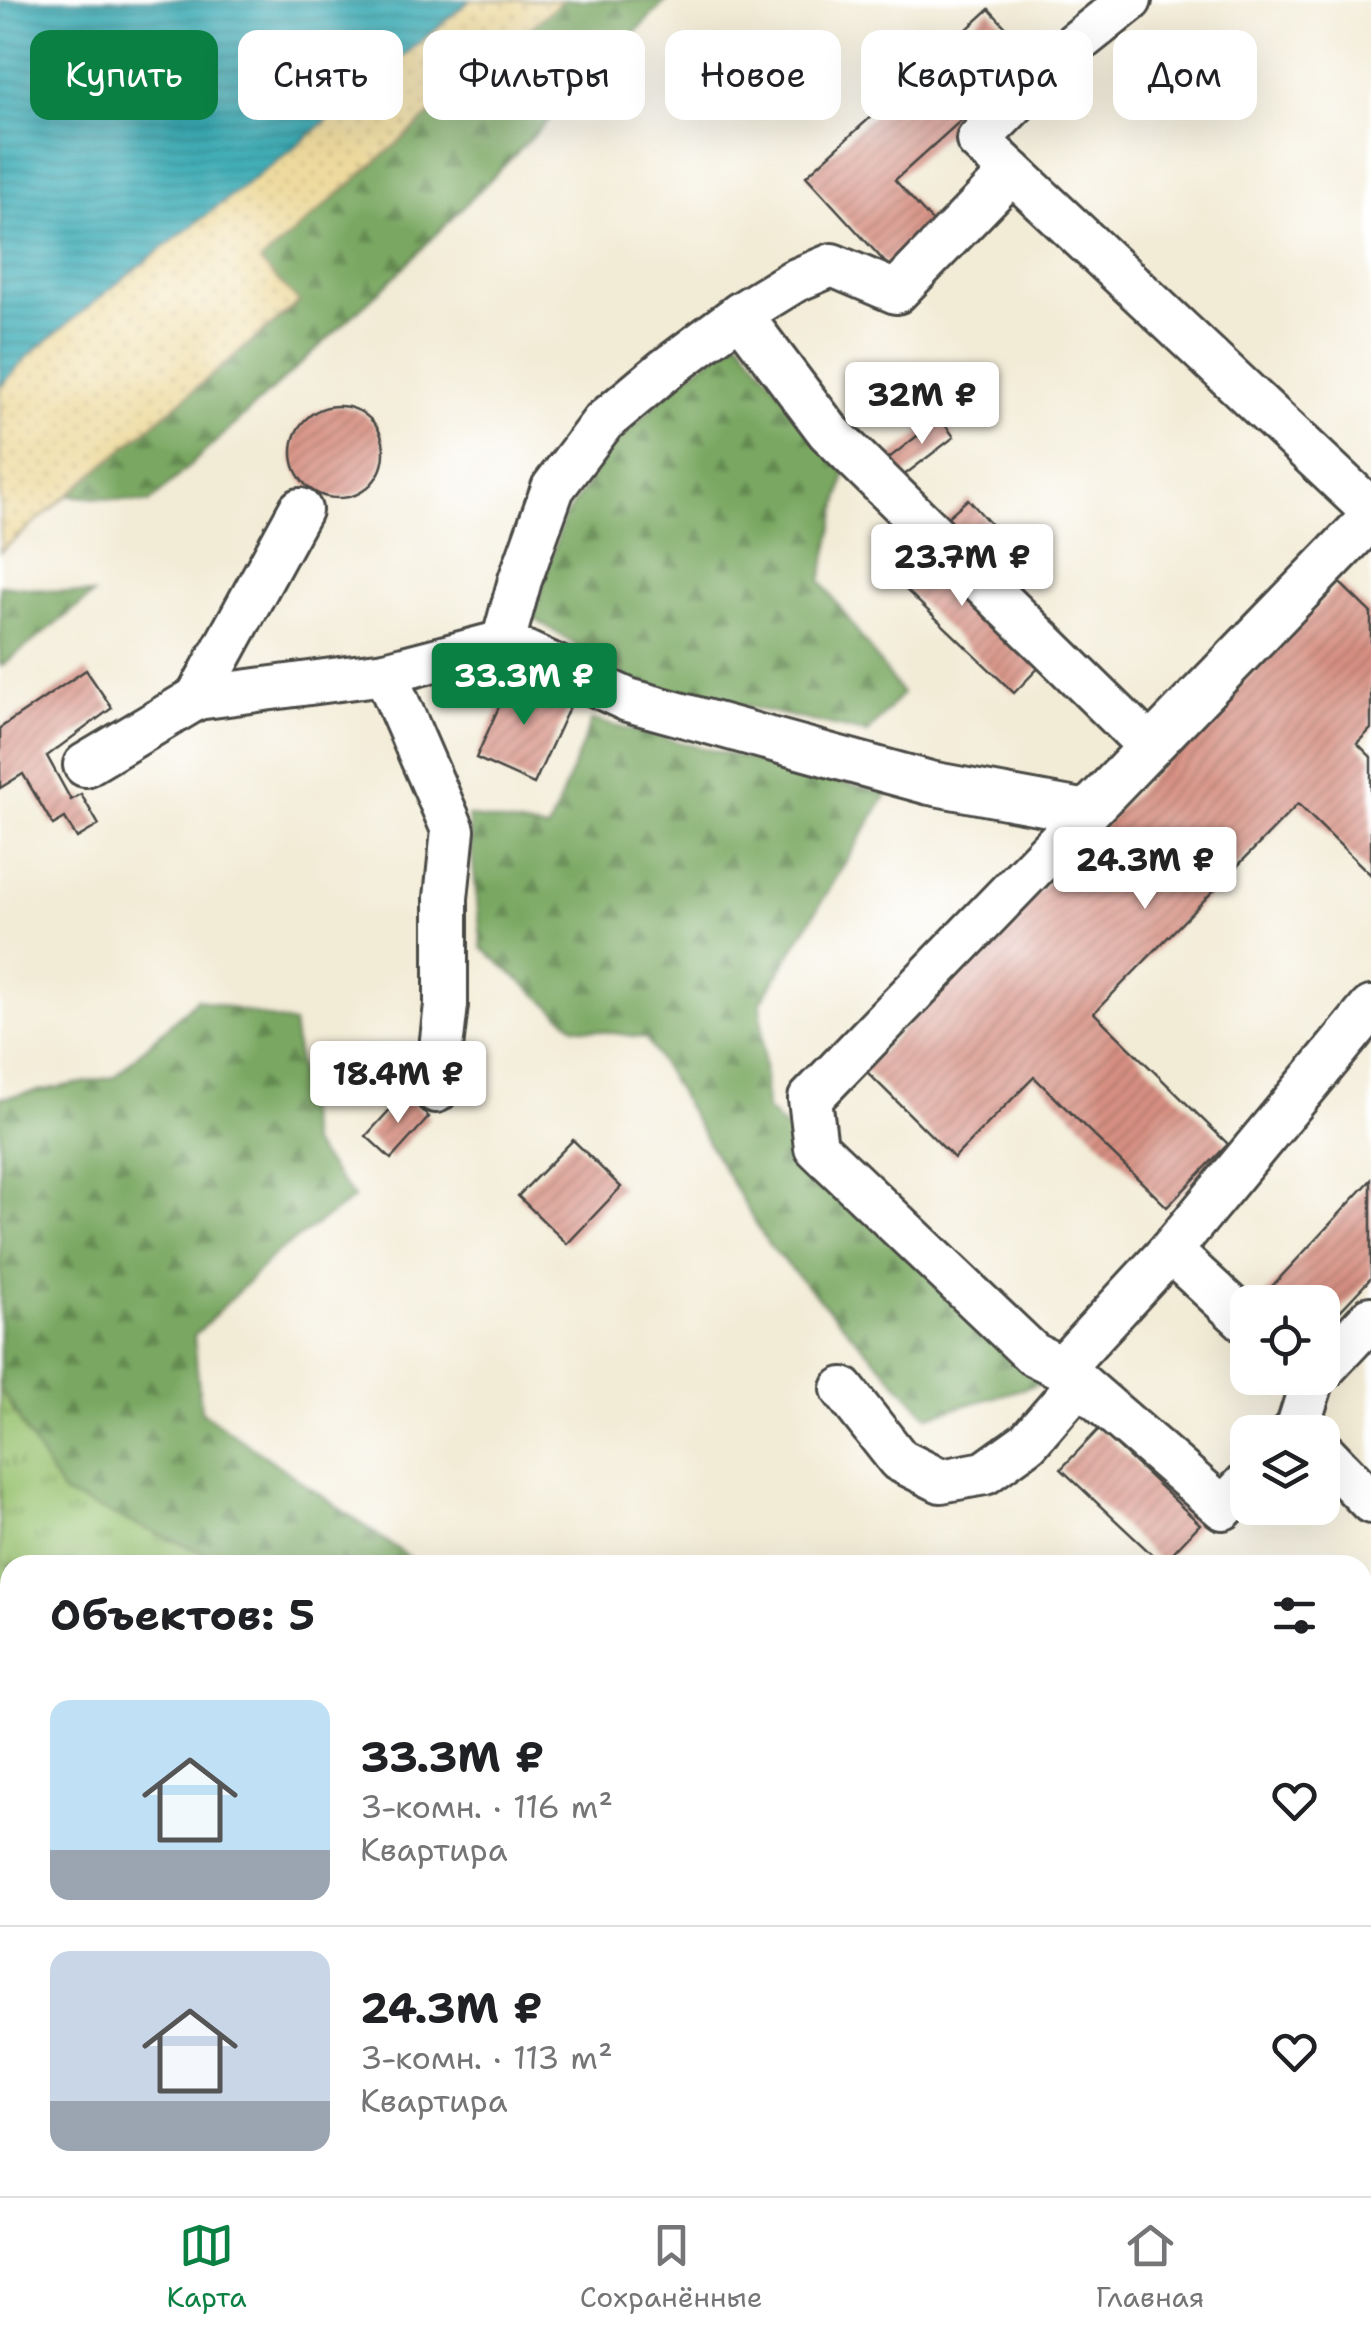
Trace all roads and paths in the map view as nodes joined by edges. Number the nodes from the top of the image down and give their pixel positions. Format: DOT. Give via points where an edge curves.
graph roads {
  1 [pos="1130,0"];
  2 [pos="1012,172"];
  3 [pos="740,314"];
  4 [pos="300,510"];
  5 [pos="1371,510"];
  6 [pos="1371,518"];
  7 [pos="503,642"];
  8 [pos="385,674"];
  9 [pos="196,698"];
  10 [pos="1150,747"];
  11 [pos="85,765"];
  12 [pos="1087,812"];
  13 [pos="1371,1008"];
  14 [pos="436,1091"];
  15 [pos="1170,1250"];
  16 [pos="1230,1305"];
  17 [pos="1371,1318"];
  18 [pos="1340,1350"];
  19 [pos="1071,1376"];
  20 [pos="843,1389"];
  21 [pos="1340,1471"];
  22 [pos="1230,1501"];
  23 [pos="1371,1502"];
  1 -- 2 [label="lane" via="1066,52 978,140"];
  2 -- 3 [label="lane" via="896,292 832,265"];
  2 -- 5 [label="lane"];
  3 -- 7 [label="lane" via="603,422 553,488"];
  3 -- 10 [label="lane" via="828,432"];
  4 -- 9 [label="lane"];
  6 -- 10 [label="lane"];
  7 -- 8 [label="lane"];
  7 -- 12 [label="lane" via="628,700 930,783"];
  8 -- 9 [label="lane"];
  8 -- 14 [label="lane" via="453,830"];
  9 -- 11 [label="lane"];
  10 -- 12 [label="lane"];
  12 -- 19 [label="lane" via="810,1099 816,1147 1033,1354"];
  13 -- 15 [label="lane"];
  15 -- 16 [label="lane"];
  15 -- 19 [label="lane"];
  17 -- 18 [label="lane"];
  19 -- 20 [label="lane" via="1028,1442 985,1473 941,1482 899,1460"];
  19 -- 22 [label="lane" via="1223,1508"];
  21 -- 23 [label="lane"];
}
